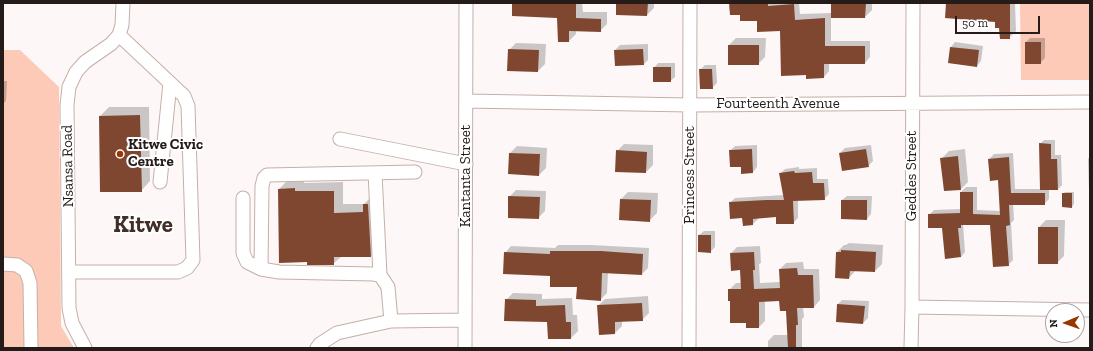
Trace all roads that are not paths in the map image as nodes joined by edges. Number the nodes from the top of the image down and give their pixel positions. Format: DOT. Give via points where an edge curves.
graph roads {
  1 [pos="123,3"];
  2 [pos="466,3"];
  3 [pos="690,3"];
  4 [pos="913,3"];
  5 [pos="119,35"];
  6 [pos="170,83"];
  7 [pos="466,101"];
  8 [pos="1090,102"];
  9 [pos="912,104"];
  10 [pos="690,105"];
  11 [pos="340,139"];
  12 [pos="466,164"];
  13 [pos="415,172"];
  14 [pos="374,173"];
  15 [pos="160,182"];
  16 [pos="243,198"];
  17 [pos="3,264"];
  18 [pos="261,269"];
  19 [pos="69,272"];
  20 [pos="380,275"];
  21 [pos="912,308"];
  22 [pos="1090,310"];
  23 [pos="466,320"];
  24 [pos="391,321"];
  25 [pos="31,348"];
  26 [pos="85,348"];
  27 [pos="317,348"];
  28 [pos="465,348"];
  29 [pos="689,348"];
  30 [pos="911,348"];
  1 -- 5 [label="street"];
  2 -- 7 [label="street, Kantanta Street"];
  3 -- 10 [label="street, Princess Street"];
  4 -- 9 [label="street, Geddes Street"];
  5 -- 6 [label="street"];
  5 -- 19 [label="street, Nsansa Road" via="112,44 85,62 76,72 69,87"];
  6 -- 15 [label="street"];
  6 -- 19 [label="street" via="184,96 188,106 193,260 187,268 178,272"];
  7 -- 10 [label="street, Fourteenth Avenue"];
  7 -- 12 [label="street, Kantanta Street"];
  8 -- 9 [label="street, Fourteenth Avenue"];
  9 -- 10 [label="street, Fourteenth Avenue"];
  9 -- 21 [label="street, Geddes Street"];
  10 -- 29 [label="street, Princess Street"];
  11 -- 12 [label="street"];
  12 -- 23 [label="street, Kantanta Street"];
  13 -- 14 [label="street"];
  14 -- 18 [label="street" via="267,175 262,186"];
  14 -- 20 [label="street"];
  16 -- 18 [label="street" via="243,253 247,262"];
  17 -- 25 [label="street" via="17,264 26,272 30,283"];
  18 -- 20 [label="street" via="279,272"];
  19 -- 26 [label="street, Nsansa Road" via="69,308 72,323"];
  20 -- 24 [label="street" via="388,287"];
  21 -- 22 [label="street"];
  21 -- 30 [label="street, Geddes Street"];
  23 -- 24 [label="street"];
  23 -- 28 [label="street, Kantanta Street"];
  24 -- 27 [label="street" via="337,333"];
}
